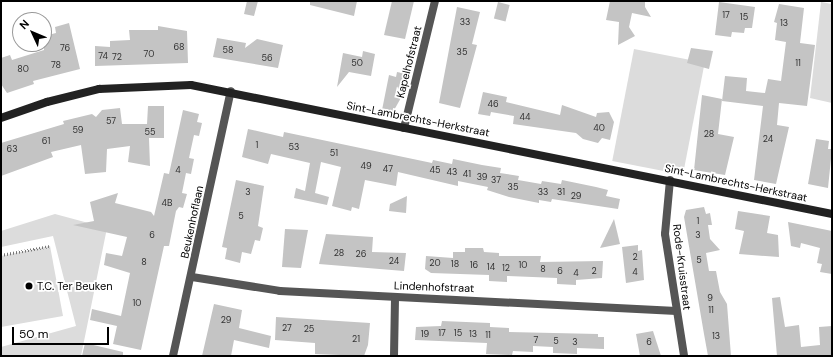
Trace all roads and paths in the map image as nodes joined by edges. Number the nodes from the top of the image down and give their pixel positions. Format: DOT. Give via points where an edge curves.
graph roads {
  1 [pos="435,1"];
  2 [pos="230,91"];
  3 [pos="1,118"];
  4 [pos="404,128"];
  5 [pos="670,180"];
  6 [pos="832,214"];
  7 [pos="50,246"];
  8 [pos="1,255"];
  9 [pos="192,277"];
  10 [pos="395,296"];
  11 [pos="676,311"];
  12 [pos="173,356"];
  13 [pos="394,356"];
  14 [pos="684,356"];
  1 -- 4 [label="street, Kapelhofstraat"];
  2 -- 3 [label="street, Sint-Lambrechts-Herkstraat" via="191,85 99,90 47,102"];
  2 -- 4 [label="street, Sint-Lambrechts-Herkstraat"];
  2 -- 9 [label="street, Beukenhoflaan"];
  4 -- 5 [label="street, Sint-Lambrechts-Herkstraat"];
  5 -- 6 [label="street, Sint-Lambrechts-Herkstraat"];
  5 -- 11 [label="street, Rode-Kruisstraat" via="665,234"];
  7 -- 8 [label="path"];
  9 -- 10 [label="street, Lindenhofstraat" via="280,291"];
  9 -- 12 [label="street, Beukenhoflaan"];
  10 -- 11 [label="street, Lindenhofstraat"];
  10 -- 13 [label="street"];
  11 -- 14 [label="street, Rode-Kruisstraat"];
}
